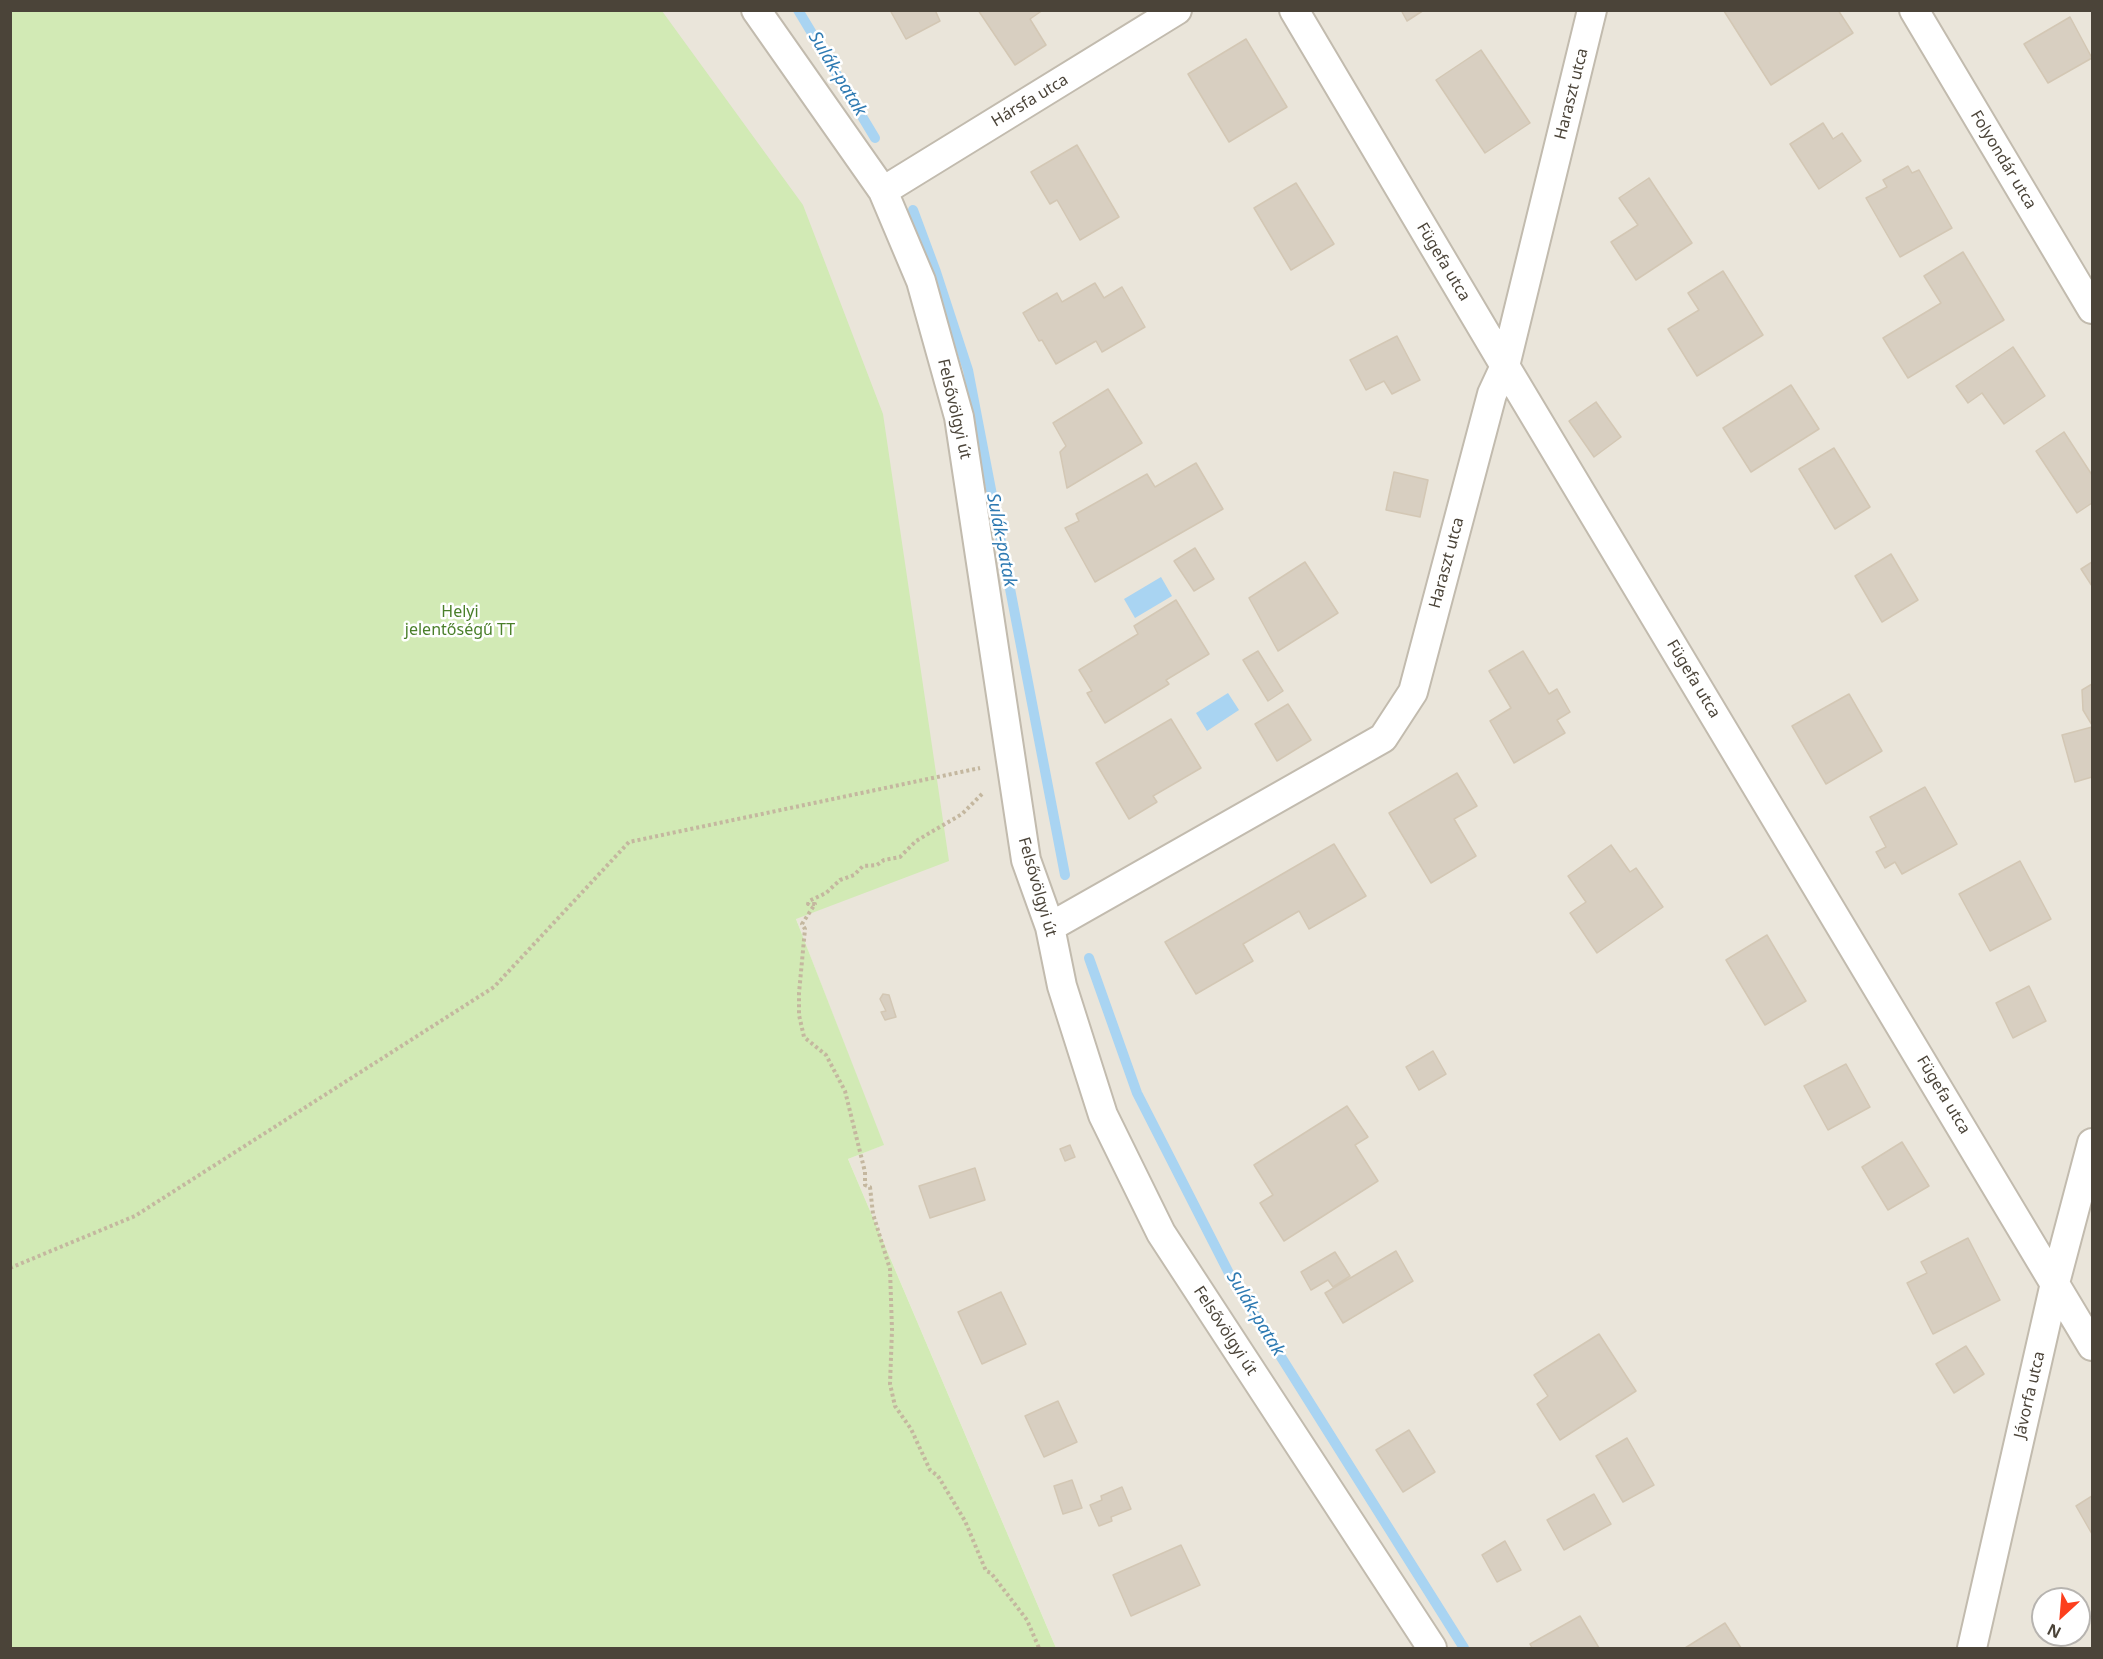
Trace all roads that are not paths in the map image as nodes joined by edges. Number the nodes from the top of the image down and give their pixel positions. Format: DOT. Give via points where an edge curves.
graph roads {
  1 [pos="756,10"];
  2 [pos="1177,10"];
  3 [pos="1294,10"];
  4 [pos="1592,10"];
  5 [pos="1914,10"];
  6 [pos="883,191"];
  7 [pos="2092,308"];
  8 [pos="1505,366"];
  9 [pos="1050,927"];
  10 [pos="2092,1143"];
  11 [pos="2055,1283"];
  12 [pos="2092,1346"];
  13 [pos="1432,1648"];
  14 [pos="1972,1648"];
  1 -- 6 [label="street, Felsővölgyi út"];
  2 -- 6 [label="street, Hársfa utca"];
  3 -- 8 [label="street, Fügefa utca"];
  4 -- 8 [label="street, Haraszt utca"];
  5 -- 7 [label="street, Folyondár utca"];
  6 -- 9 [label="street, Felsővölgyi út" via="921,280 959,417 1026,860"];
  8 -- 9 [label="street, Haraszt utca" via="1492,394 1413,692 1383,738"];
  8 -- 11 [label="street, Fügefa utca"];
  9 -- 13 [label="street, Felsővölgyi út" via="1062,986 1103,1115 1161,1233"];
  10 -- 11 [label="street, Jávorfa utca"];
  11 -- 12 [label="street, Fügefa utca"];
  11 -- 14 [label="street, Jávorfa utca"];
}
